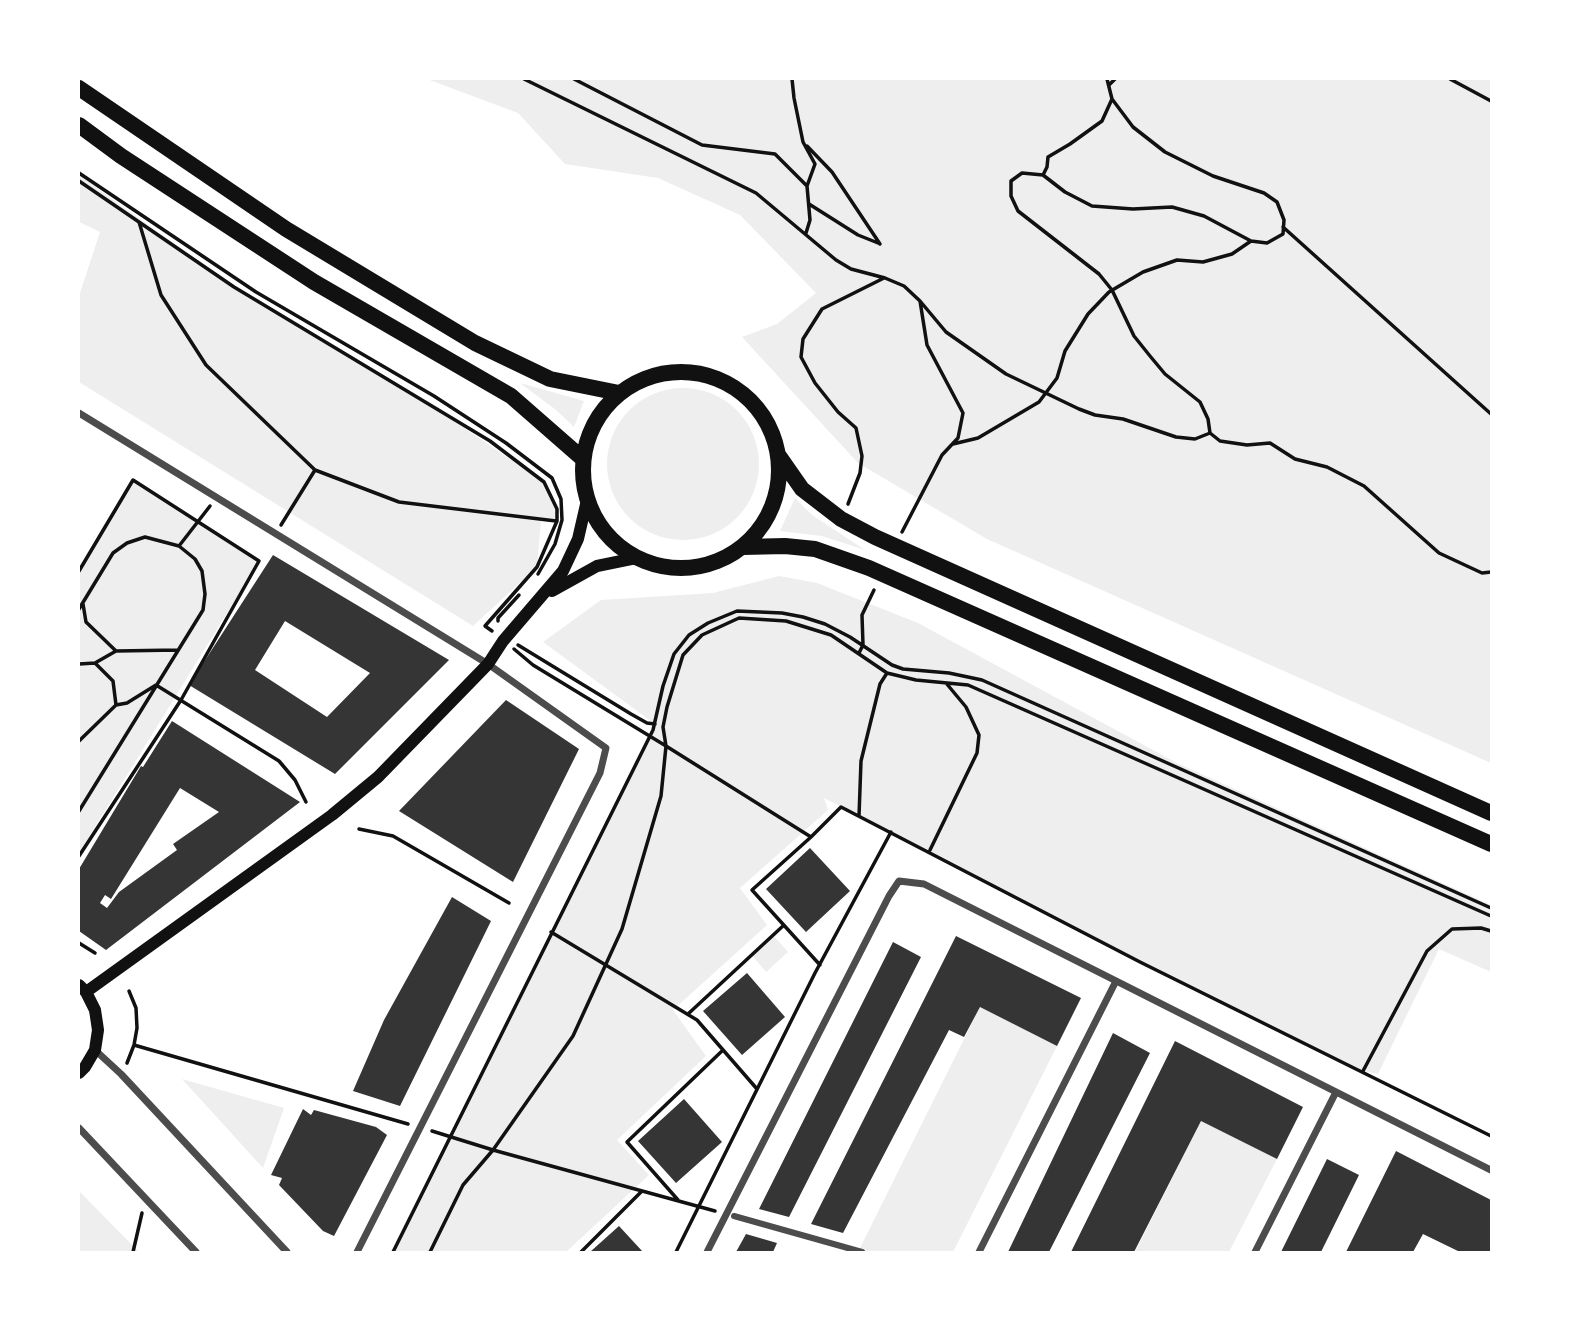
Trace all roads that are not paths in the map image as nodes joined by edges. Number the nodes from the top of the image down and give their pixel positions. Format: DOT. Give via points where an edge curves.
graph roads {
  1 [pos="79,88"];
  2 [pos="79,125"];
  3 [pos="619,393"];
  4 [pos="79,413"];
  5 [pos="779,456"];
  6 [pos="583,458"];
  7 [pos="587,500"];
  8 [pos="743,547"];
  9 [pos="636,558"];
  10 [pos="542,597"];
  11 [pos="488,664"];
  12 [pos="1491,813"];
  13 [pos="1491,844"];
  14 [pos="1116,981"];
  15 [pos="83,988"];
  16 [pos="95,1050"];
  17 [pos="79,1073"];
  18 [pos="1336,1092"];
  19 [pos="79,1128"];
  20 [pos="1491,1170"];
  21 [pos="734,1216"];
  22 [pos="196,1252"];
  23 [pos="287,1252"];
  24 [pos="357,1252"];
  25 [pos="707,1252"];
  26 [pos="862,1252"];
  27 [pos="979,1252"];
  28 [pos="1255,1252"];
  1 -- 3 [label="highway" via="286,229 475,343 550,379"];
  2 -- 6 [label="highway" via="314,282 511,396"];
  3 -- 5 [label="highway" via="645,378 674,372 712,377 754,403 770,428"];
  3 -- 6 [label="highway" via="601,411"];
  4 -- 11 [label="street"];
  5 -- 8 [label="highway" via="778,490 765,522"];
  5 -- 12 [label="highway" via="802,489 874,537"];
  6 -- 7 [label="highway"];
  7 -- 9 [label="highway" via="606,533"];
  7 -- 10 [label="main road" via="573,550"];
  8 -- 9 [label="highway" via="718,562 691,568 663,567"];
  8 -- 13 [label="highway" via="815,549 869,568"];
  9 -- 10 [label="main road" via="597,566"];
  10 -- 11 [label="main road" via="504,635"];
  11 -- 15 [label="main road" via="378,777 332,815"];
  11 -- 24 [label="street" via="606,748 600,773"];
  14 -- 18 [label="street"];
  14 -- 25 [label="street" via="924,884 899,881"];
  14 -- 27 [label="street"];
  15 -- 16 [label="main road" via="96,1010"];
  16 -- 17 [label="main road"];
  16 -- 23 [label="street"];
  18 -- 20 [label="street"];
  18 -- 28 [label="street"];
  19 -- 22 [label="street"];
  21 -- 26 [label="street"];
}
